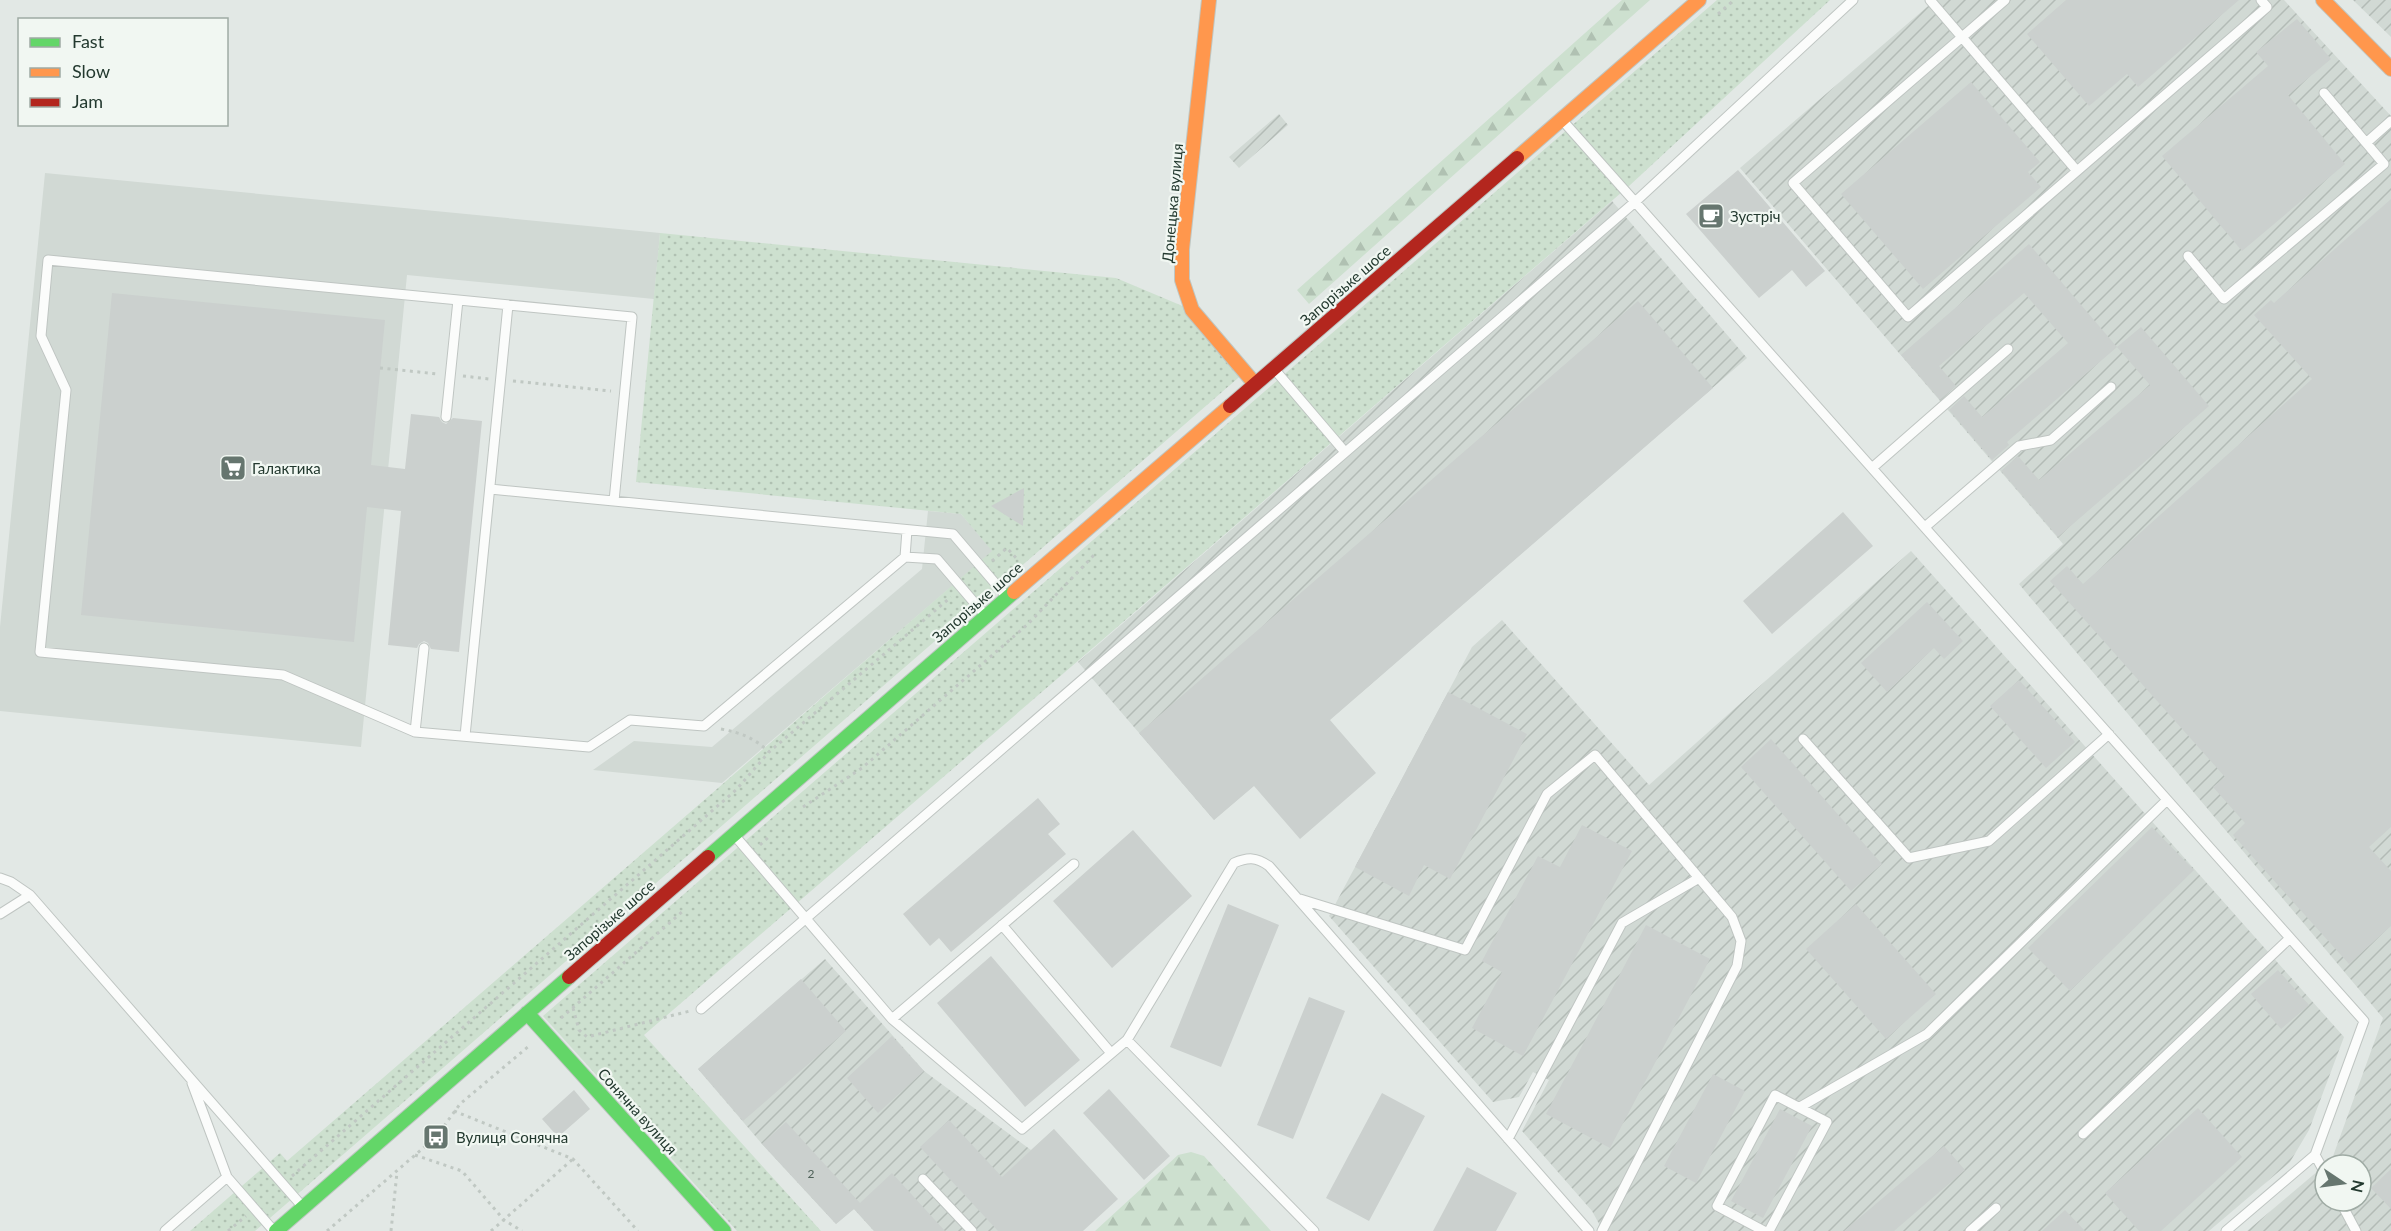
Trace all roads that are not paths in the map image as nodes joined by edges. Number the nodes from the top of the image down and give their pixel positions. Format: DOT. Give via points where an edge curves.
graph roads {
  1 [pos="1209,0"];
  2 [pos="1699,0"];
  3 [pos="1853,0"];
  4 [pos="1930,0"];
  5 [pos="2005,0"];
  6 [pos="2261,0"];
  7 [pos="2322,0"];
  8 [pos="1962,37"];
  9 [pos="2391,69"];
  10 [pos="2324,93"];
  11 [pos="1562,119"];
  12 [pos="2391,121"];
  13 [pos="2366,143"];
  14 [pos="2077,171"];
  15 [pos="1635,202"];
  16 [pos="2188,256"];
  17 [pos="458,300"];
  18 [pos="508,305"];
  19 [pos="2008,349"];
  20 [pos="1273,368"];
  21 [pos="1255,384"];
  22 [pos="2111,387"];
  23 [pos="446,417"];
  24 [pos="1346,452"];
  25 [pos="1872,468"];
  26 [pos="490,489"];
  27 [pos="614,501"];
  28 [pos="1925,527"];
  29 [pos="907,530"];
  30 [pos="905,557"];
  31 [pos="1008,598"];
  32 [pos="986,616"];
  33 [pos="424,648"];
  34 [pos="415,732"];
  35 [pos="2109,734"];
  36 [pos="465,736"];
  37 [pos="1803,739"];
  38 [pos="2167,800"];
  39 [pos="734,834"];
  40 [pos="1074,864"];
  41 [pos="0,878"];
  42 [pos="1699,878"];
  43 [pos="30,895"];
  44 [pos="1298,899"];
  45 [pos="0,914"];
  46 [pos="806,918"];
  47 [pos="1002,925"];
  48 [pos="2290,938"];
  49 [pos="701,1009"];
  50 [pos="527,1013"];
  51 [pos="892,1019"];
  52 [pos="1127,1040"];
  53 [pos="1111,1053"];
  54 [pos="190,1078"];
  55 [pos="1800,1107"];
  56 [pos="2083,1134"];
  57 [pos="1508,1139"];
  58 [pos="2316,1153"];
  59 [pos="2313,1157"];
  60 [pos="227,1177"];
  61 [pos="923,1179"];
  62 [pos="303,1207"];
  63 [pos="1996,1208"];
  64 [pos="2346,1213"];
  65 [pos="165,1231"];
  66 [pos="275,1231"];
  67 [pos="724,1231"];
  68 [pos="972,1231"];
  69 [pos="1314,1231"];
  70 [pos="1589,1231"];
  71 [pos="1602,1231"];
  72 [pos="1764,1231"];
  73 [pos="1769,1231"];
  74 [pos="1970,1231"];
  75 [pos="2226,1231"];
  76 [pos="2356,1231"];
  1 -- 21 [label="main road, Донецька вулиця" via="1182,280 1192,310"];
  2 -- 11 [label="main road, Запорізьке шосе"];
  3 -- 15 [label="lane"];
  4 -- 8 [label="lane"];
  5 -- 8 [label="lane"];
  6 -- 14 [label="lane" via="2267,6"];
  7 -- 9 [label="main road"];
  8 -- 14 [label="lane"];
  8 -- 14 [label="lane" via="1793,183 1900,308 1908,317"];
  10 -- 13 [label="lane"];
  11 -- 15 [label="lane"];
  11 -- 20 [label="main road, Запорізьке шосе"];
  12 -- 13 [label="lane"];
  13 -- 16 [label="lane" via="2384,164 2224,298"];
  15 -- 24 [label="lane"];
  15 -- 25 [label="lane"];
  17 -- 18 [label="lane"];
  17 -- 23 [label="lane"];
  17 -- 34 [label="lane" via="48,260 41,336 66,390 40,652 283,675"];
  18 -- 26 [label="lane"];
  18 -- 27 [label="lane" via="632,317"];
  19 -- 25 [label="lane"];
  20 -- 21 [label="main road, Запорізьке шосе"];
  20 -- 24 [label="lane"];
  21 -- 31 [label="main road, Запорізьке шосе"];
  22 -- 28 [label="lane" via="2050,440 2019,446"];
  24 -- 46 [label="lane"];
  25 -- 28 [label="lane"];
  26 -- 27 [label="lane"];
  26 -- 36 [label="lane"];
  27 -- 29 [label="lane"];
  28 -- 35 [label="lane"];
  29 -- 30 [label="lane"];
  29 -- 31 [label="lane" via="953,534"];
  30 -- 32 [label="lane" via="936,559"];
  30 -- 36 [label="lane" via="704,726 630,720 589,747"];
  31 -- 32 [label="main road, Запорізьке шосе"];
  32 -- 39 [label="main road, Запорізьке шосе"];
  33 -- 34 [label="lane"];
  34 -- 36 [label="lane"];
  35 -- 37 [label="lane" via="1989,841 1909,858"];
  35 -- 38 [label="lane"];
  38 -- 48 [label="lane"];
  38 -- 55 [label="lane" via="1927,1034"];
  39 -- 46 [label="lane"];
  39 -- 50 [label="main road, Запорізьке шосе"];
  40 -- 47 [label="lane"];
  41 -- 43 [label="lane"];
  42 -- 44 [label="lane" via="1595,755 1547,794 1465,950"];
  42 -- 57 [label="lane" via="1622,923"];
  42 -- 71 [label="lane" via="1732,917 1741,941 1737,966"];
  43 -- 45 [label="lane"];
  43 -- 54 [label="lane"];
  44 -- 52 [label="lane" via="1258,859 1246,858 1234,864"];
  44 -- 57 [label="lane"];
  46 -- 49 [label="lane"];
  46 -- 51 [label="lane"];
  47 -- 51 [label="lane"];
  47 -- 53 [label="lane"];
  48 -- 56 [label="lane"];
  48 -- 58 [label="lane" via="2364,1021"];
  50 -- 62 [label="main road, Запорізьке шосе"];
  50 -- 67 [label="main road, Сонячна вулиця"];
  51 -- 53 [label="lane" via="1022,1129"];
  52 -- 53 [label="lane"];
  52 -- 69 [label="lane"];
  54 -- 60 [label="lane"];
  54 -- 62 [label="lane"];
  55 -- 72 [label="lane" via="1775,1095 1717,1206"];
  55 -- 73 [label="lane" via="1827,1122"];
  57 -- 70 [label="lane"];
  59 -- 75 [label="lane"];
  60 -- 65 [label="lane"];
  60 -- 66 [label="lane"];
  61 -- 68 [label="lane"];
  62 -- 66 [label="main road, Запорізьке шосе"];
  63 -- 74 [label="lane"];
  64 -- 76 [label="lane"];
}
